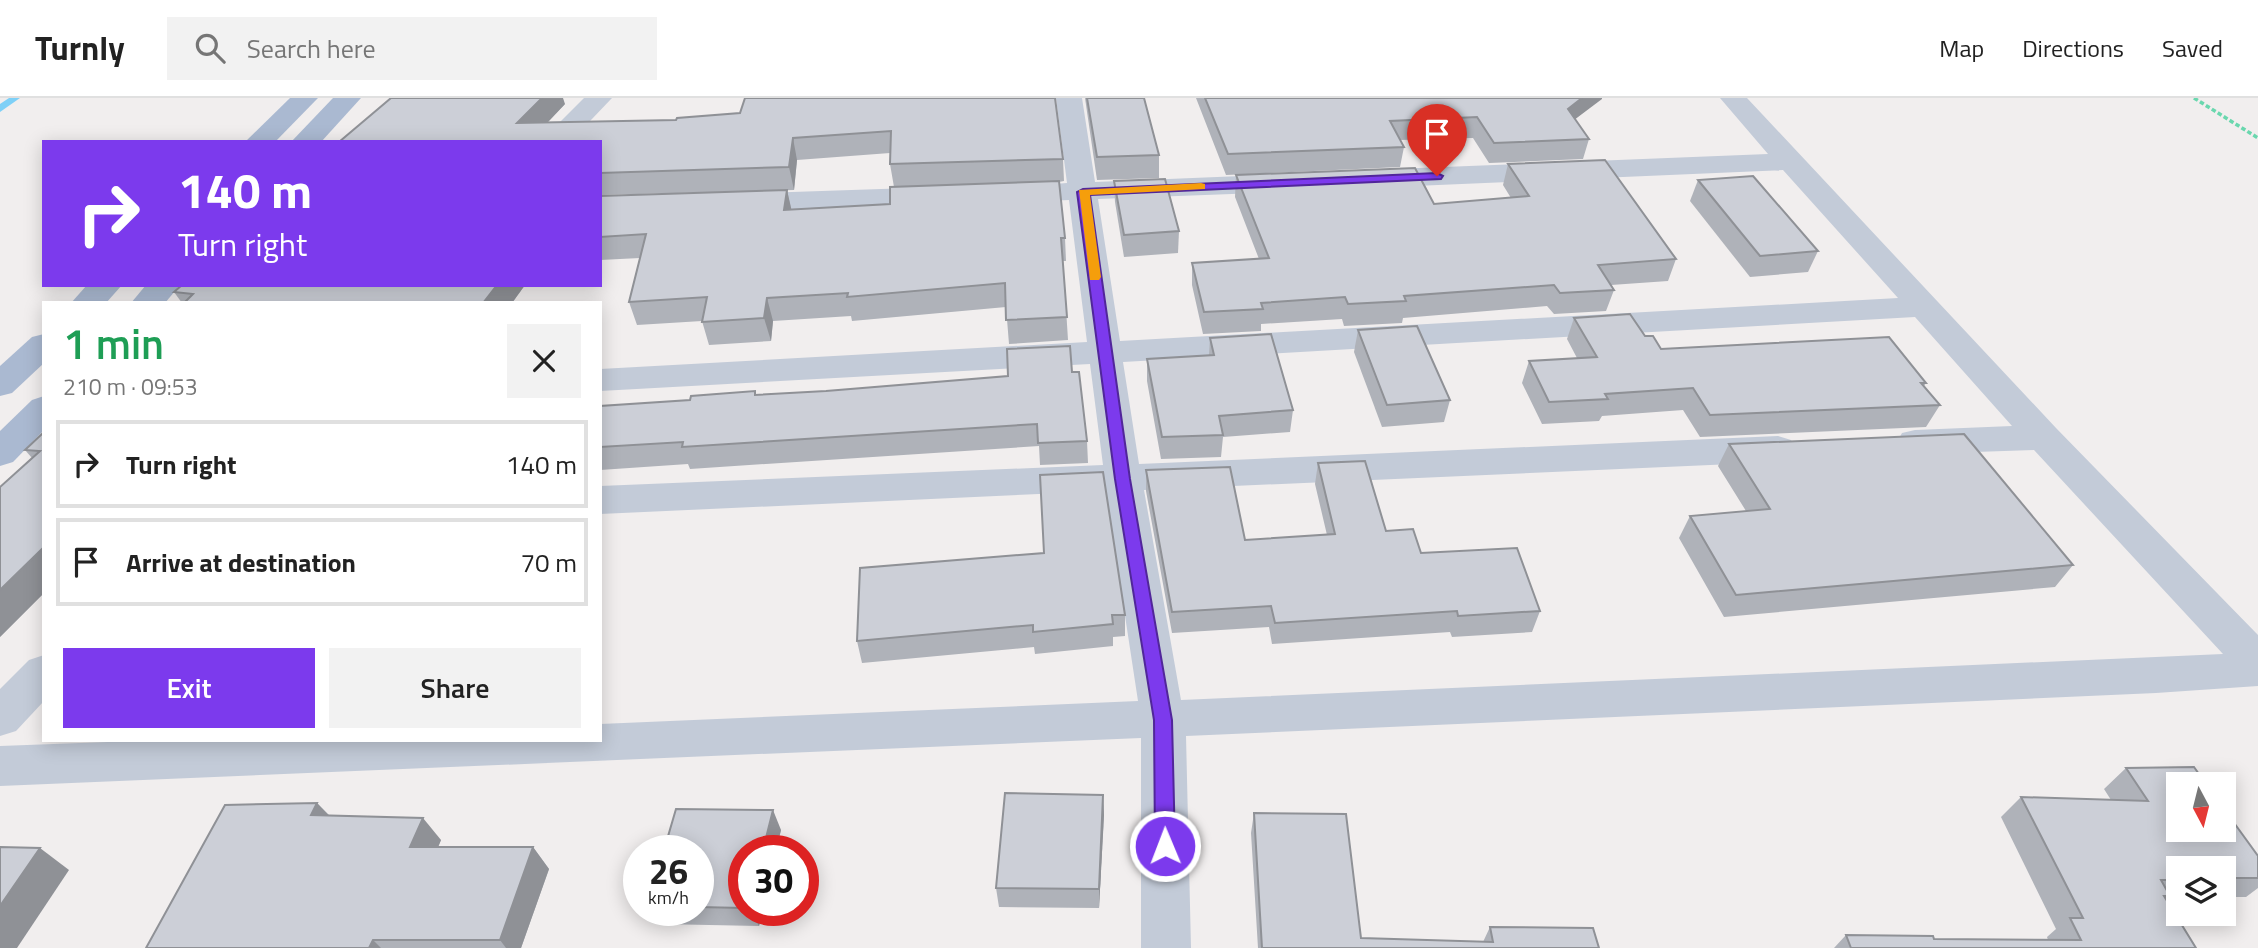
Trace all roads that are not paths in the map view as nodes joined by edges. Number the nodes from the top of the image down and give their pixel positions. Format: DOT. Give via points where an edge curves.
graph roads {
  1 [pos="305,98"];
  2 [pos="348,98"];
  3 [pos="599,98"];
  4 [pos="1069,98"];
  5 [pos="1733,98"];
  6 [pos="261,140"];
  7 [pos="307,140"];
  8 [pos="556,140"];
  9 [pos="1791,161"];
  10 [pos="1083,192"];
  11 [pos="711,203"];
  12 [pos="104,287"];
  13 [pos="162,287"];
  14 [pos="90,301"];
  15 [pos="149,301"];
  16 [pos="1924,307"];
  17 [pos="42,346"];
  18 [pos="1105,352"];
  19 [pos="602,380"];
  20 [pos="0,385"];
  21 [pos="42,410"];
  22 [pos="2043,436"];
  23 [pos="1875,444"];
  24 [pos="1806,447"];
  25 [pos="0,453"];
  26 [pos="1123,479"];
  27 [pos="602,500"];
  28 [pos="2258,663"];
  29 [pos="2258,669"];
  30 [pos="42,674"];
  31 [pos="0,718"];
  32 [pos="1163,720"];
  33 [pos="0,766"];
  34 [pos="1166,948"];
  1 -- 6 [label="main road"];
  2 -- 7 [label="main road"];
  3 -- 8 [label="street"];
  4 -- 10 [label="street"];
  5 -- 9 [label="street"];
  9 -- 10 [label="street"];
  9 -- 16 [label="street"];
  10 -- 11 [label="street"];
  10 -- 18 [label="street"];
  12 -- 14 [label="main road"];
  13 -- 15 [label="main road"];
  16 -- 18 [label="street"];
  16 -- 22 [label="street"];
  17 -- 20 [label="main road"];
  18 -- 19 [label="street"];
  18 -- 26 [label="street"];
  21 -- 25 [label="main road"];
  22 -- 23 [label="street"];
  22 -- 28 [label="street"];
  24 -- 26 [label="street"];
  26 -- 27 [label="street"];
  26 -- 32 [label="street"];
  29 -- 32 [label="street"];
  30 -- 31 [label="street"];
  32 -- 33 [label="street"];
  32 -- 34 [label="street"];
}
